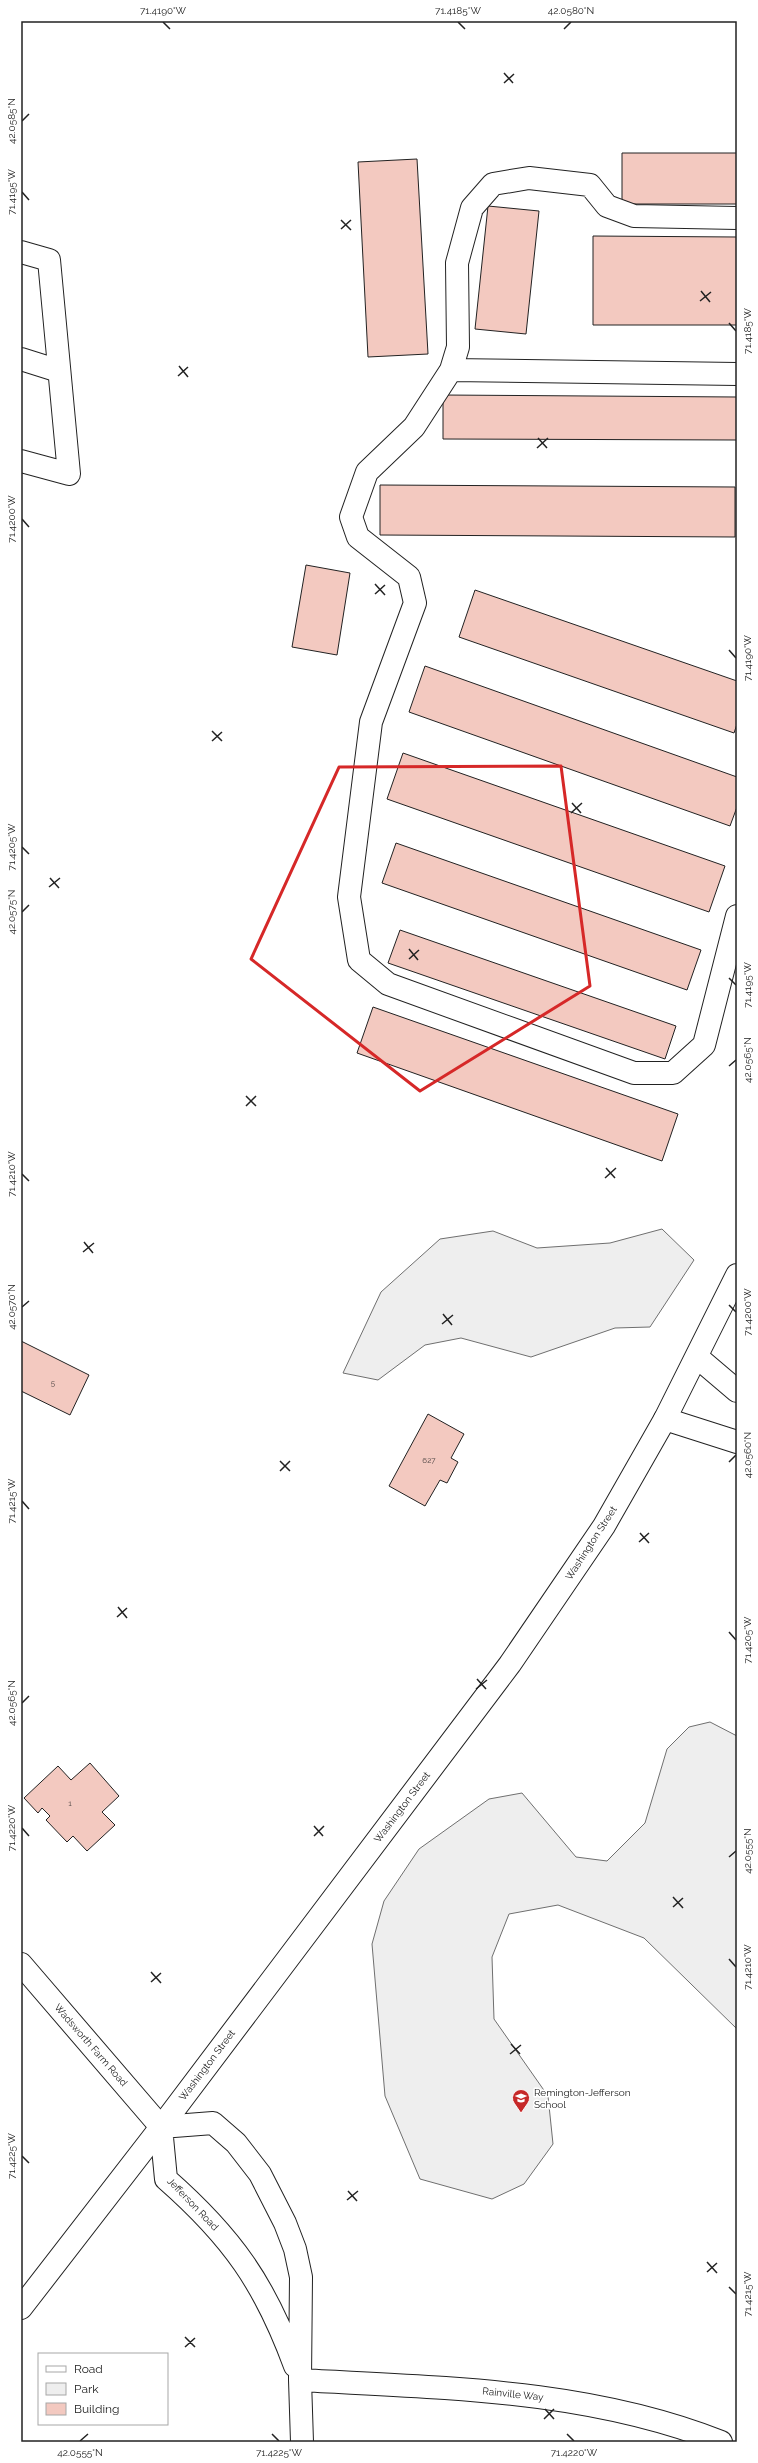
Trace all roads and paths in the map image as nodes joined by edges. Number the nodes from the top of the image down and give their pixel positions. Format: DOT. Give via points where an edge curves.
graph roads {
  1 [pos="737,218"];
  2 [pos="21,252"];
  3 [pos="21,359"];
  4 [pos="59,370"];
  5 [pos="451,370"];
  6 [pos="737,374"];
  7 [pos="21,461"];
  8 [pos="737,916"];
  9 [pos="737,1275"];
  10 [pos="697,1357"];
  11 [pos="737,1391"];
  12 [pos="665,1419"];
  13 [pos="737,1442"];
  14 [pos="21,1964"];
  15 [pos="161,2127"];
  16 [pos="21,2308"];
  17 [pos="300,2380"];
  18 [pos="302,2442"];
  19 [pos="721,2442"];
  1 -- 5 [label="street" via="634,216 607,206 590,185 529,178 493,184 472,208 457,263 458,347"];
  2 -- 4 [label="street" via="49,260"];
  3 -- 4 [label="street"];
  4 -- 7 [label="street" via="69,474"];
  5 -- 6 [label="street"];
  5 -- 8 [label="street" via="414,427 367,472 351,517 358,537 409,577 415,603 371,722 349,896 359,960 388,984 589,1057 634,1073 673,1073 704,1045"];
  9 -- 10 [label="street, Washington Street"];
  10 -- 11 [label="street"];
  10 -- 12 [label="street, Washington Street"];
  12 -- 13 [label="street"];
  12 -- 15 [label="street, Washington Street" via="604,1526 510,1664"];
  14 -- 15 [label="street, Wadsworth Farm Road"];
  15 -- 16 [label="street, Washington Street"];
  15 -- 17 [label="street, Jefferson Road" via="166,2179 221,2232 243,2260 262,2290"];
  15 -- 17 [label="street, Jefferson Road" via="213,2123 236,2143 260,2174 295,2249 301,2277"];
  17 -- 18 [label="street, Jefferson Road"];
  17 -- 19 [label="street, Rainville Way" via="467,2389 571,2400 637,2415"];
}
